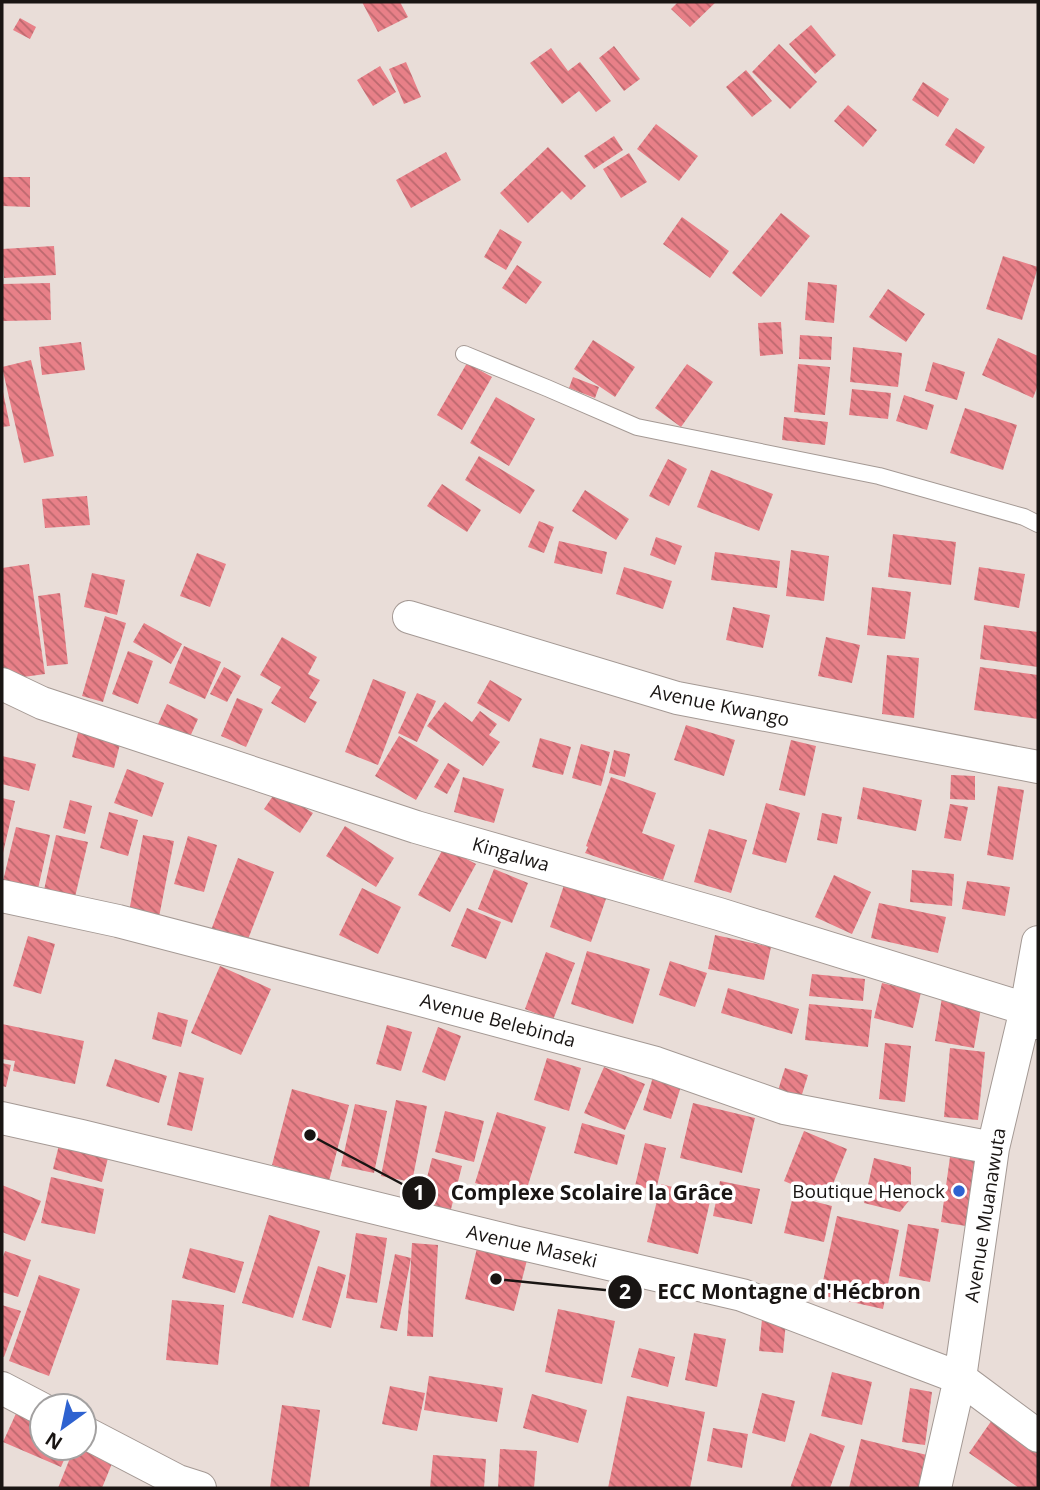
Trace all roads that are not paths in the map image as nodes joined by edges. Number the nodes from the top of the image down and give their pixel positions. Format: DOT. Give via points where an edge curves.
graph roads {
  1 [pos="464,354"];
  2 [pos="1038,524"];
  3 [pos="409,617"];
  4 [pos="2,684"];
  5 [pos="1038,767"];
  6 [pos="2,896"];
  7 [pos="1038,942"];
  8 [pos="1032,1016"];
  9 [pos="2,1118"];
  10 [pos="993,1149"];
  11 [pos="960,1378"];
  12 [pos="2,1388"];
  13 [pos="28,1402"];
  14 [pos="1038,1436"];
  15 [pos="98,1439"];
  16 [pos="200,1488"];
  17 [pos="935,1488"];
  1 -- 2 [label="lane" via="638,427 878,477"];
  3 -- 5 [label="street, Avenue Kwango" via="677,698"];
  4 -- 8 [label="street, Kingalwa" via="42,703 416,827 719,914"];
  6 -- 10 [label="street, Avenue Belebinda" via="132,925 656,1063 784,1108"];
  7 -- 8 [label="street, Avenue Muanawuta"];
  8 -- 10 [label="street, Avenue Muanawuta"];
  9 -- 11 [label="street, Avenue Maseki" via="742,1295"];
  10 -- 11 [label="street, Avenue Muanawuta"];
  11 -- 14 [label="street, Avenue Maseki"];
  11 -- 17 [label="street, Avenue Muanawuta"];
  12 -- 13 [label="street"];
  15 -- 16 [label="street"];
}
